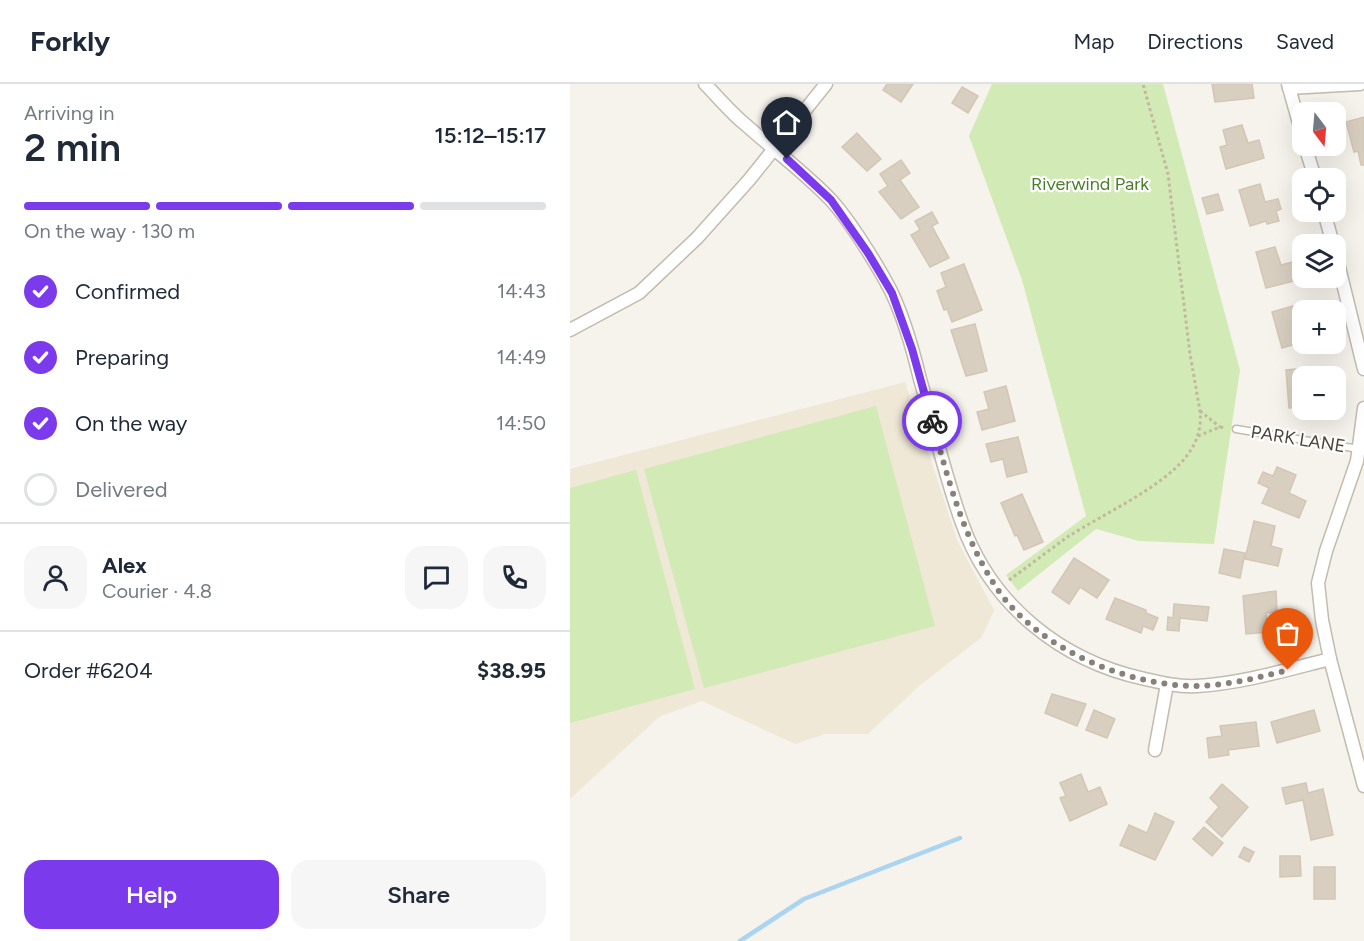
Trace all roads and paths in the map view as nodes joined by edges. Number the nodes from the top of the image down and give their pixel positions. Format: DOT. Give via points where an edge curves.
graph roads {
  1 [pos="705,84"];
  2 [pos="826,84"];
  3 [pos="1143,84"];
  4 [pos="1360,84"];
  5 [pos="1289,86"];
  6 [pos="1293,102"];
  7 [pos="774,147"];
  8 [pos="1344,288"];
  9 [pos="570,330"];
  10 [pos="1364,369"];
  11 [pos="1364,408"];
  12 [pos="1200,411"];
  13 [pos="1220,427"];
  14 [pos="1236,429"];
  15 [pos="1198,436"];
  16 [pos="1359,449"];
  17 [pos="997,589"];
  18 [pos="1330,659"];
  19 [pos="1167,684"];
  20 [pos="1155,750"];
  21 [pos="1364,786"];
  1 -- 7 [label="street"];
  2 -- 7 [label="street"];
  3 -- 12 [label="path" via="1168,174"];
  4 -- 5 [label="street"];
  5 -- 6 [label="street"];
  7 -- 9 [label="street" via="696,238 639,293"];
  7 -- 17 [label="street" via="831,200 892,293 962,524"];
  8 -- 10 [label="street"];
  11 -- 16 [label="street"];
  12 -- 13 [label="path"];
  12 -- 15 [label="path"];
  13 -- 14 [label="path"];
  13 -- 15 [label="path"];
  14 -- 16 [label="lane, PARK LANE"];
  15 -- 17 [label="path" via="1175,468"];
  16 -- 18 [label="street" via="1318,583"];
  17 -- 19 [label="street" via="1030,624 1068,651 1121,674"];
  18 -- 19 [label="street" via="1229,683"];
  18 -- 21 [label="street"];
  19 -- 20 [label="street"];
}
